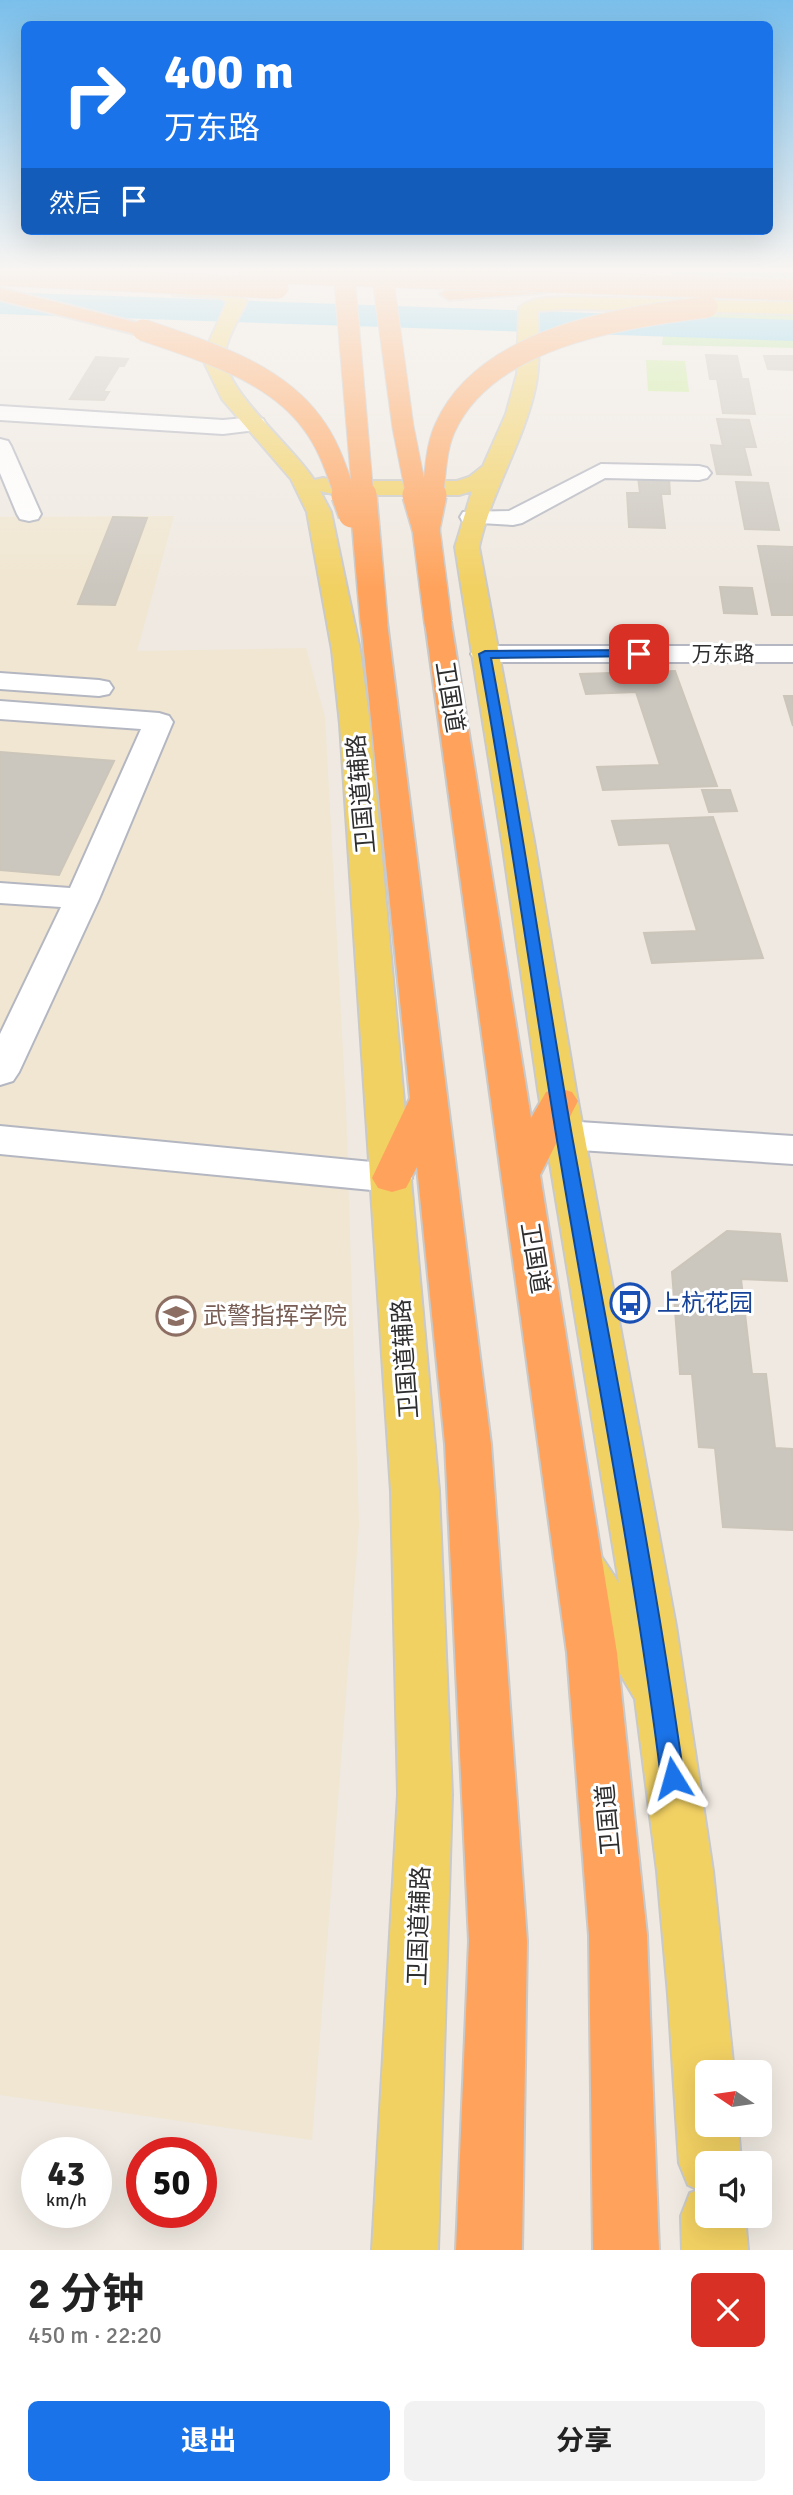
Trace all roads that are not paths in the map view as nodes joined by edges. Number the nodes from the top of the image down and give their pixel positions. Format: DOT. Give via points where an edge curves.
graph roads {
  1 [pos="220,377"];
  2 [pos="256,377"];
  3 [pos="353,377"];
  4 [pos="396,377"];
  5 [pos="487,377"];
  6 [pos="526,377"];
  7 [pos="0,413"];
  8 [pos="255,424"];
  9 [pos="0,446"];
  10 [pos="494,468"];
  11 [pos="699,473"];
  12 [pos="301,477"];
  13 [pos="319,512"];
  14 [pos="29,514"];
  15 [pos="472,517"];
  16 [pos="426,529"];
  17 [pos="369,559"];
  18 [pos="485,654"];
  19 [pos="793,654"];
  20 [pos="99,688"];
  21 [pos="4,695"];
  22 [pos="0,892"];
  23 [pos="82,899"];
  24 [pos="0,1072"];
  25 [pos="428,1101"];
  26 [pos="562,1118"];
  27 [pos="0,1140"];
  28 [pos="793,1150"];
  29 [pos="522,1172"];
  30 [pos="392,1178"];
  31 [pos="445,1237"];
  32 [pos="581,1567"];
  33 [pos="662,1698"];
  34 [pos="702,2060"];
  35 [pos="714,2228"];
  36 [pos="405,2250"];
  37 [pos="489,2250"];
  38 [pos="626,2250"];
  39 [pos="715,2250"];
  1 -- 8 [label="main road"];
  2 -- 17 [label="highway, bridge" via="311,420 329,453"];
  3 -- 17 [label="highway, bridge"];
  4 -- 16 [label="highway, 卫国道, bridge"];
  5 -- 16 [label="highway, bridge" via="463,398 445,427"];
  6 -- 10 [label="main road"];
  7 -- 8 [label="street"];
  8 -- 12 [label="main road"];
  9 -- 14 [label="street"];
  10 -- 12 [label="main road" via="477,482 459,488 337,488"];
  10 -- 15 [label="main road"];
  11 -- 15 [label="street" via="601,471 513,518"];
  12 -- 13 [label="main road, 卫国道辅路"];
  13 -- 15 [label="main road" via="342,497 458,498 467,503"];
  13 -- 30 [label="main road, 卫国道辅路" via="346,650 355,724"];
  15 -- 18 [label="main road" via="467,547"];
  16 -- 29 [label="highway, 卫国道, bridge"];
  17 -- 25 [label="highway, bridge"];
  18 -- 19 [label="street, 万东路"];
  18 -- 26 [label="main road"];
  20 -- 21 [label="street"];
  21 -- 23 [label="street" via="159,722"];
  22 -- 23 [label="street"];
  23 -- 24 [label="street"];
  25 -- 30 [label="highway"];
  25 -- 31 [label="highway"];
  26 -- 28 [label="street"];
  26 -- 29 [label="highway"];
  26 -- 33 [label="main road"];
  27 -- 30 [label="street"];
  29 -- 32 [label="highway, 卫国道"];
  30 -- 31 [label="main road"];
  30 -- 36 [label="main road, 卫国道辅路" via="415,1491 425,1794"];
  31 -- 37 [label="highway" via="468,1444 498,1941"];
  32 -- 33 [label="main road"];
  32 -- 38 [label="highway, 卫国道" via="618,1935"];
  33 -- 34 [label="main road" via="690,1913"];
  35 -- 39 [label="main road"];
}
